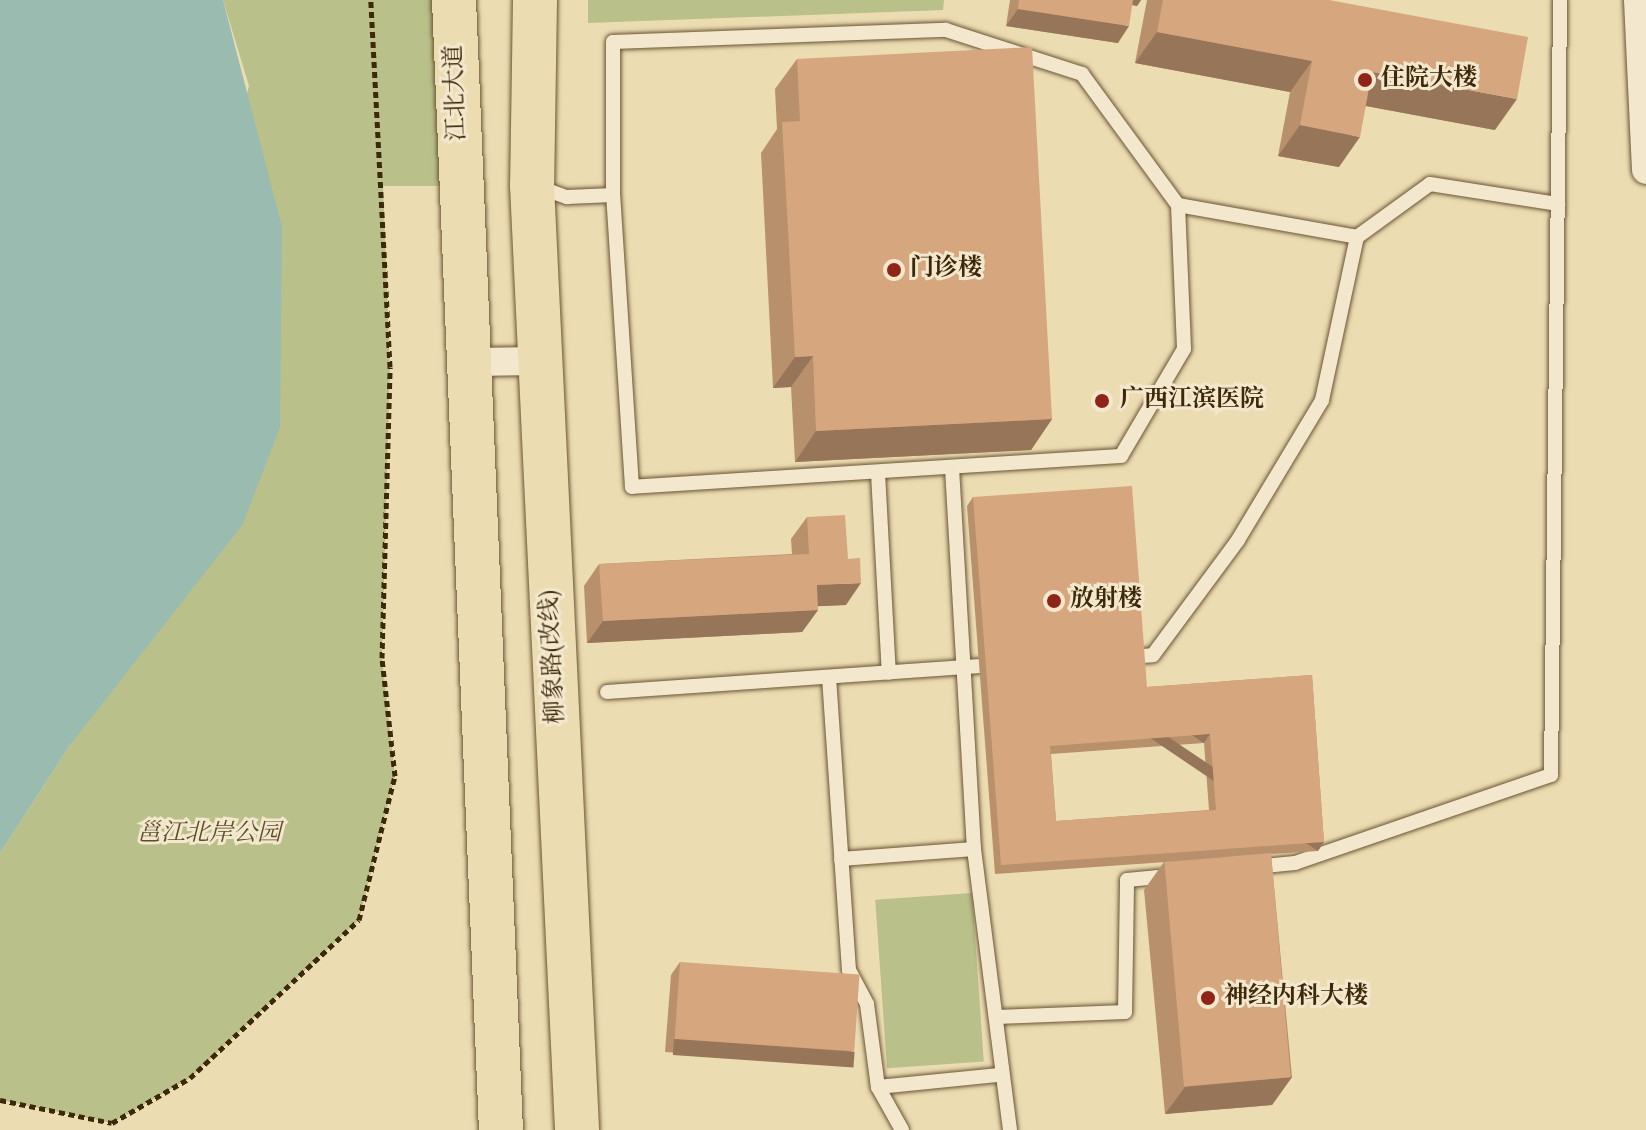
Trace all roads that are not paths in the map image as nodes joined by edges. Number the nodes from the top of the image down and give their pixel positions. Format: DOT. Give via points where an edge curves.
graph roads {
  1 [pos="454,0"];
  2 [pos="535,0"];
  3 [pos="1560,0"];
  4 [pos="1638,0"];
  5 [pos="1646,170"];
  6 [pos="532,185"];
  7 [pos="613,195"];
  8 [pos="1558,204"];
  9 [pos="1178,205"];
  10 [pos="1357,237"];
  11 [pos="540,361"];
  12 [pos="470,362"];
  13 [pos="952,468"];
  14 [pos="878,473"];
  15 [pos="1105,658"];
  16 [pos="1010,664"];
  17 [pos="963,668"];
  18 [pos="889,673"];
  19 [pos="829,677"];
  20 [pos="607,692"];
  21 [pos="974,849"];
  22 [pos="841,859"];
  23 [pos="1234,869"];
  24 [pos="1188,874"];
  25 [pos="997,1017"];
  26 [pos="999,1075"];
  27 [pos="878,1087"];
  28 [pos="501,1130"];
  29 [pos="577,1130"];
  30 [pos="902,1130"];
  31 [pos="1010,1130"];
  1 -- 12 [label="main road, 江北大道"];
  2 -- 6 [label="main road"];
  3 -- 8 [label="lane"];
  4 -- 5 [label="street"];
  6 -- 7 [label="lane" via="567,197"];
  6 -- 11 [label="main road, 柳象路(改线)"];
  7 -- 9 [label="lane" via="613,42 946,30 1082,74"];
  7 -- 14 [label="lane" via="632,487"];
  8 -- 10 [label="lane" via="1430,184"];
  8 -- 23 [label="lane" via="1551,775 1295,863"];
  9 -- 10 [label="lane"];
  9 -- 13 [label="lane" via="1184,349 1121,456"];
  10 -- 15 [label="lane" via="1322,400 1238,540 1153,655"];
  11 -- 12 [label="street"];
  11 -- 29 [label="main road, 柳象路(改线)"];
  12 -- 28 [label="main road"];
  13 -- 14 [label="lane"];
  13 -- 17 [label="lane"];
  14 -- 18 [label="lane"];
  16 -- 17 [label="lane"];
  17 -- 18 [label="lane"];
  17 -- 21 [label="lane"];
  18 -- 19 [label="lane"];
  19 -- 20 [label="lane"];
  19 -- 22 [label="lane"];
  21 -- 22 [label="lane"];
  21 -- 25 [label="lane"];
  22 -- 27 [label="lane" via="849,970 867,1004"];
  24 -- 25 [label="lane" via="1127,880 1125,1012"];
  25 -- 26 [label="lane"];
  26 -- 27 [label="lane"];
  26 -- 31 [label="lane"];
  27 -- 30 [label="lane"];
}
